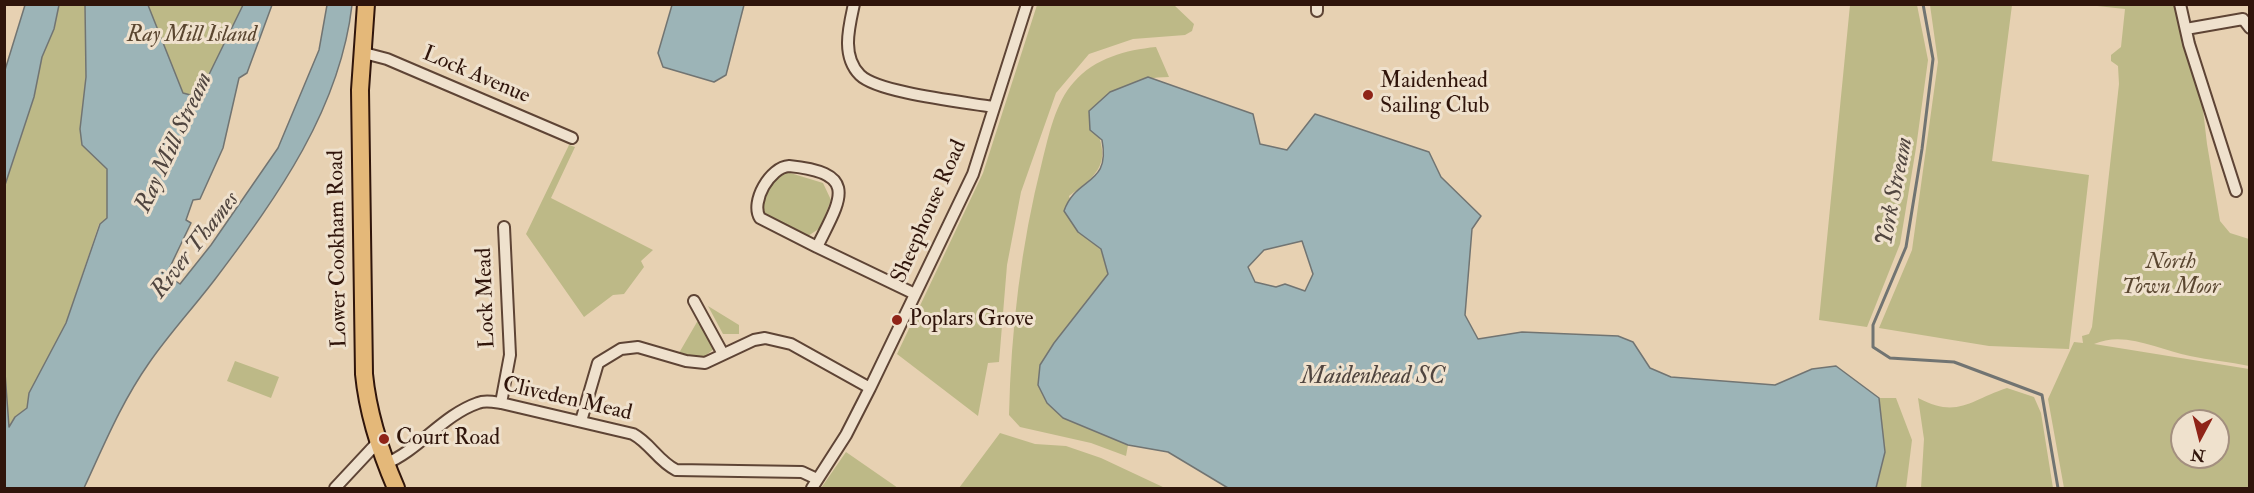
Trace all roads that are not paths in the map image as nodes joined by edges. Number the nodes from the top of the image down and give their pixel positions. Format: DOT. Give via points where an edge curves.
graph roads {
  1 [pos="366,4"];
  2 [pos="854,4"];
  3 [pos="1027,4"];
  4 [pos="2180,4"];
  5 [pos="2250,28"];
  6 [pos="2186,29"];
  7 [pos="364,53"];
  8 [pos="993,107"];
  9 [pos="572,138"];
  10 [pos="2236,191"];
  11 [pos="504,227"];
  12 [pos="817,247"];
  13 [pos="915,294"];
  14 [pos="694,301"];
  15 [pos="723,354"];
  16 [pos="870,388"];
  17 [pos="501,403"];
  18 [pos="581,421"];
  19 [pos="377,443"];
  20 [pos="386,464"];
  21 [pos="815,484"];
  22 [pos="334,489"];
  23 [pos="396,489"];
  1 -- 7 [label="main road, Lower Cookham Road"];
  2 -- 8 [label="street" via="847,39 860,75 882,87"];
  3 -- 8 [label="street, Sheephouse Road"];
  4 -- 6 [label="street"];
  5 -- 6 [label="street" via="2243,20"];
  6 -- 10 [label="street"];
  7 -- 9 [label="street, Lock Avenue" via="387,58"];
  7 -- 19 [label="main road, Lower Cookham Road" via="360,90 360,209 364,374"];
  8 -- 13 [label="street, Sheephouse Road" via="973,174"];
  11 -- 17 [label="street, Lock Mead" via="510,356"];
  12 -- 12 [label="street" via="758,215 757,202 779,167 794,166 828,176 838,186 840,201"];
  12 -- 13 [label="street"];
  13 -- 16 [label="street, Sheephouse Road"];
  14 -- 15 [label="street"];
  15 -- 16 [label="street" via="754,339 778,340"];
  15 -- 18 [label="street" via="705,363 686,362 638,347 621,349 598,363"];
  16 -- 21 [label="street, Sheephouse Road"];
  17 -- 18 [label="street, Cliveden Mead"];
  17 -- 20 [label="street, Cliveden Mead" via="480,402 461,411"];
  18 -- 21 [label="street, Cliveden Mead" via="645,440 665,464 676,470 802,472"];
  19 -- 20 [label="main road, Lower Cookham Road"];
  19 -- 22 [label="street"];
  20 -- 23 [label="main road, Lower Cookham Road"];
}
